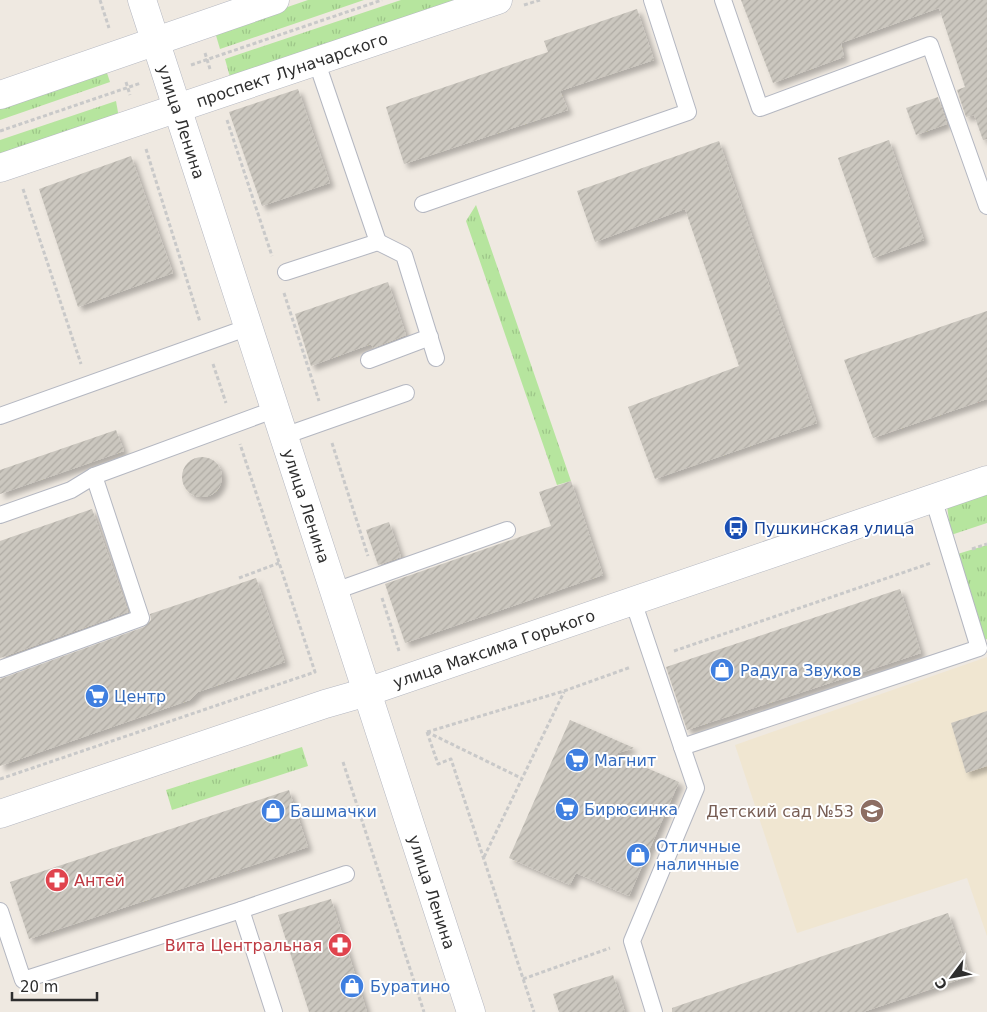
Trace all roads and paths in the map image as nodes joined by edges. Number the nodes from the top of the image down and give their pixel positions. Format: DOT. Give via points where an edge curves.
graph roads {
  1 [pos="142,0"];
  2 [pos="275,0"];
  3 [pos="498,0"];
  4 [pos="652,0"];
  5 [pos="723,0"];
  6 [pos="156,42"];
  7 [pos="207,59"];
  8 [pos="316,60"];
  9 [pos="128,87"];
  10 [pos="218,93"];
  11 [pos="0,95"];
  12 [pos="178,106"];
  13 [pos="137,120"];
  14 [pos="10,175"];
  15 [pos="422,204"];
  16 [pos="987,206"];
  17 [pos="378,242"];
  18 [pos="280,267"];
  19 [pos="283,290"];
  20 [pos="249,327"];
  21 [pos="430,337"];
  22 [pos="206,343"];
  23 [pos="436,358"];
  24 [pos="369,360"];
  25 [pos="88,386"];
  26 [pos="406,393"];
  27 [pos="276,408"];
  28 [pos="0,416"];
  29 [pos="326,421"];
  30 [pos="233,424"];
  31 [pos="284,436"];
  32 [pos="94,476"];
  33 [pos="987,480"];
  34 [pos="933,498"];
  35 [pos="0,515"];
  36 [pos="507,530"];
  37 [pos="987,544"];
  38 [pos="951,556"];
  39 [pos="279,563"];
  40 [pos="239,578"];
  41 [pos="375,578"];
  42 [pos="335,592"];
  43 [pos="632,601"];
  44 [pos="397,644"];
  45 [pos="651,659"];
  46 [pos="0,669"];
  47 [pos="564,691"];
  48 [pos="366,692"];
  49 [pos="427,732"];
  50 [pos="682,747"];
  51 [pos="343,762"];
  52 [pos="521,778"];
  53 [pos="0,779"];
  54 [pos="0,814"];
  55 [pos="483,858"];
  56 [pos="346,874"];
  57 [pos="240,910"];
  58 [pos="0,911"];
  59 [pos="632,941"];
  60 [pos="523,978"];
  61 [pos="274,1012"];
  62 [pos="424,1012"];
  63 [pos="471,1012"];
  64 [pos="534,1012"];
  65 [pos="654,1012"];
  1 -- 6 [label="street, улица Ленина"];
  2 -- 6 [label="street"];
  3 -- 8 [label="street, проспект Луначарского"];
  4 -- 15 [label="lane" via="688,112"];
  5 -- 16 [label="lane" via="760,108 930,45"];
  6 -- 11 [label="street"];
  6 -- 12 [label="street, улица Ленина"];
  7 -- 10 [label="path"];
  8 -- 10 [label="street, проспект Луначарского"];
  8 -- 17 [label="lane"];
  9 -- 13 [label="path"];
  10 -- 12 [label="street, проспект Луначарского"];
  10 -- 18 [label="path"];
  12 -- 13 [label="street, проспект Луначарского"];
  12 -- 20 [label="street, улица Ленина"];
  13 -- 14 [label="street, проспект Луначарского"];
  13 -- 22 [label="path"];
  14 -- 25 [label="path"];
  17 -- 18 [label="lane"];
  17 -- 21 [label="lane" via="404,255"];
  19 -- 29 [label="path"];
  20 -- 22 [label="lane"];
  20 -- 27 [label="street, улица Ленина"];
  21 -- 23 [label="lane"];
  21 -- 24 [label="lane"];
  22 -- 25 [label="lane"];
  22 -- 30 [label="path"];
  25 -- 28 [label="lane"];
  26 -- 29 [label="lane"];
  27 -- 30 [label="lane"];
  27 -- 31 [label="street, улица Ленина"];
  29 -- 31 [label="lane"];
  29 -- 41 [label="path"];
  30 -- 32 [label="lane"];
  30 -- 39 [label="path"];
  31 -- 42 [label="street, улица Ленина"];
  32 -- 35 [label="lane" via="71,490"];
  32 -- 46 [label="lane" via="141,618"];
  33 -- 34 [label="street, улица Максима Горького"];
  34 -- 38 [label="lane"];
  34 -- 43 [label="street, улица Максима Горького"];
  36 -- 41 [label="lane"];
  37 -- 38 [label="path"];
  38 -- 45 [label="path"];
  38 -- 50 [label="lane" via="979,648"];
  39 -- 40 [label="path"];
  39 -- 53 [label="path" via="315,672"];
  41 -- 42 [label="lane"];
  41 -- 44 [label="path"];
  42 -- 48 [label="street, улица Ленина"];
  43 -- 45 [label="lane"];
  43 -- 48 [label="street, улица Максима Горького"];
  45 -- 47 [label="path"];
  45 -- 50 [label="lane"];
  47 -- 49 [label="path"];
  47 -- 52 [label="path"];
  48 -- 54 [label="street, улица Максима Горького"];
  48 -- 63 [label="street, улица Ленина"];
  49 -- 52 [label="path"];
  49 -- 55 [label="path" via="438,764 451,759"];
  50 -- 59 [label="lane" via="696,788"];
  51 -- 62 [label="path"];
  52 -- 55 [label="path"];
  55 -- 60 [label="path"];
  56 -- 57 [label="lane"];
  57 -- 58 [label="lane" via="23,980"];
  57 -- 61 [label="lane"];
  59 -- 60 [label="path"];
  59 -- 65 [label="lane"];
  60 -- 64 [label="path"];
}
